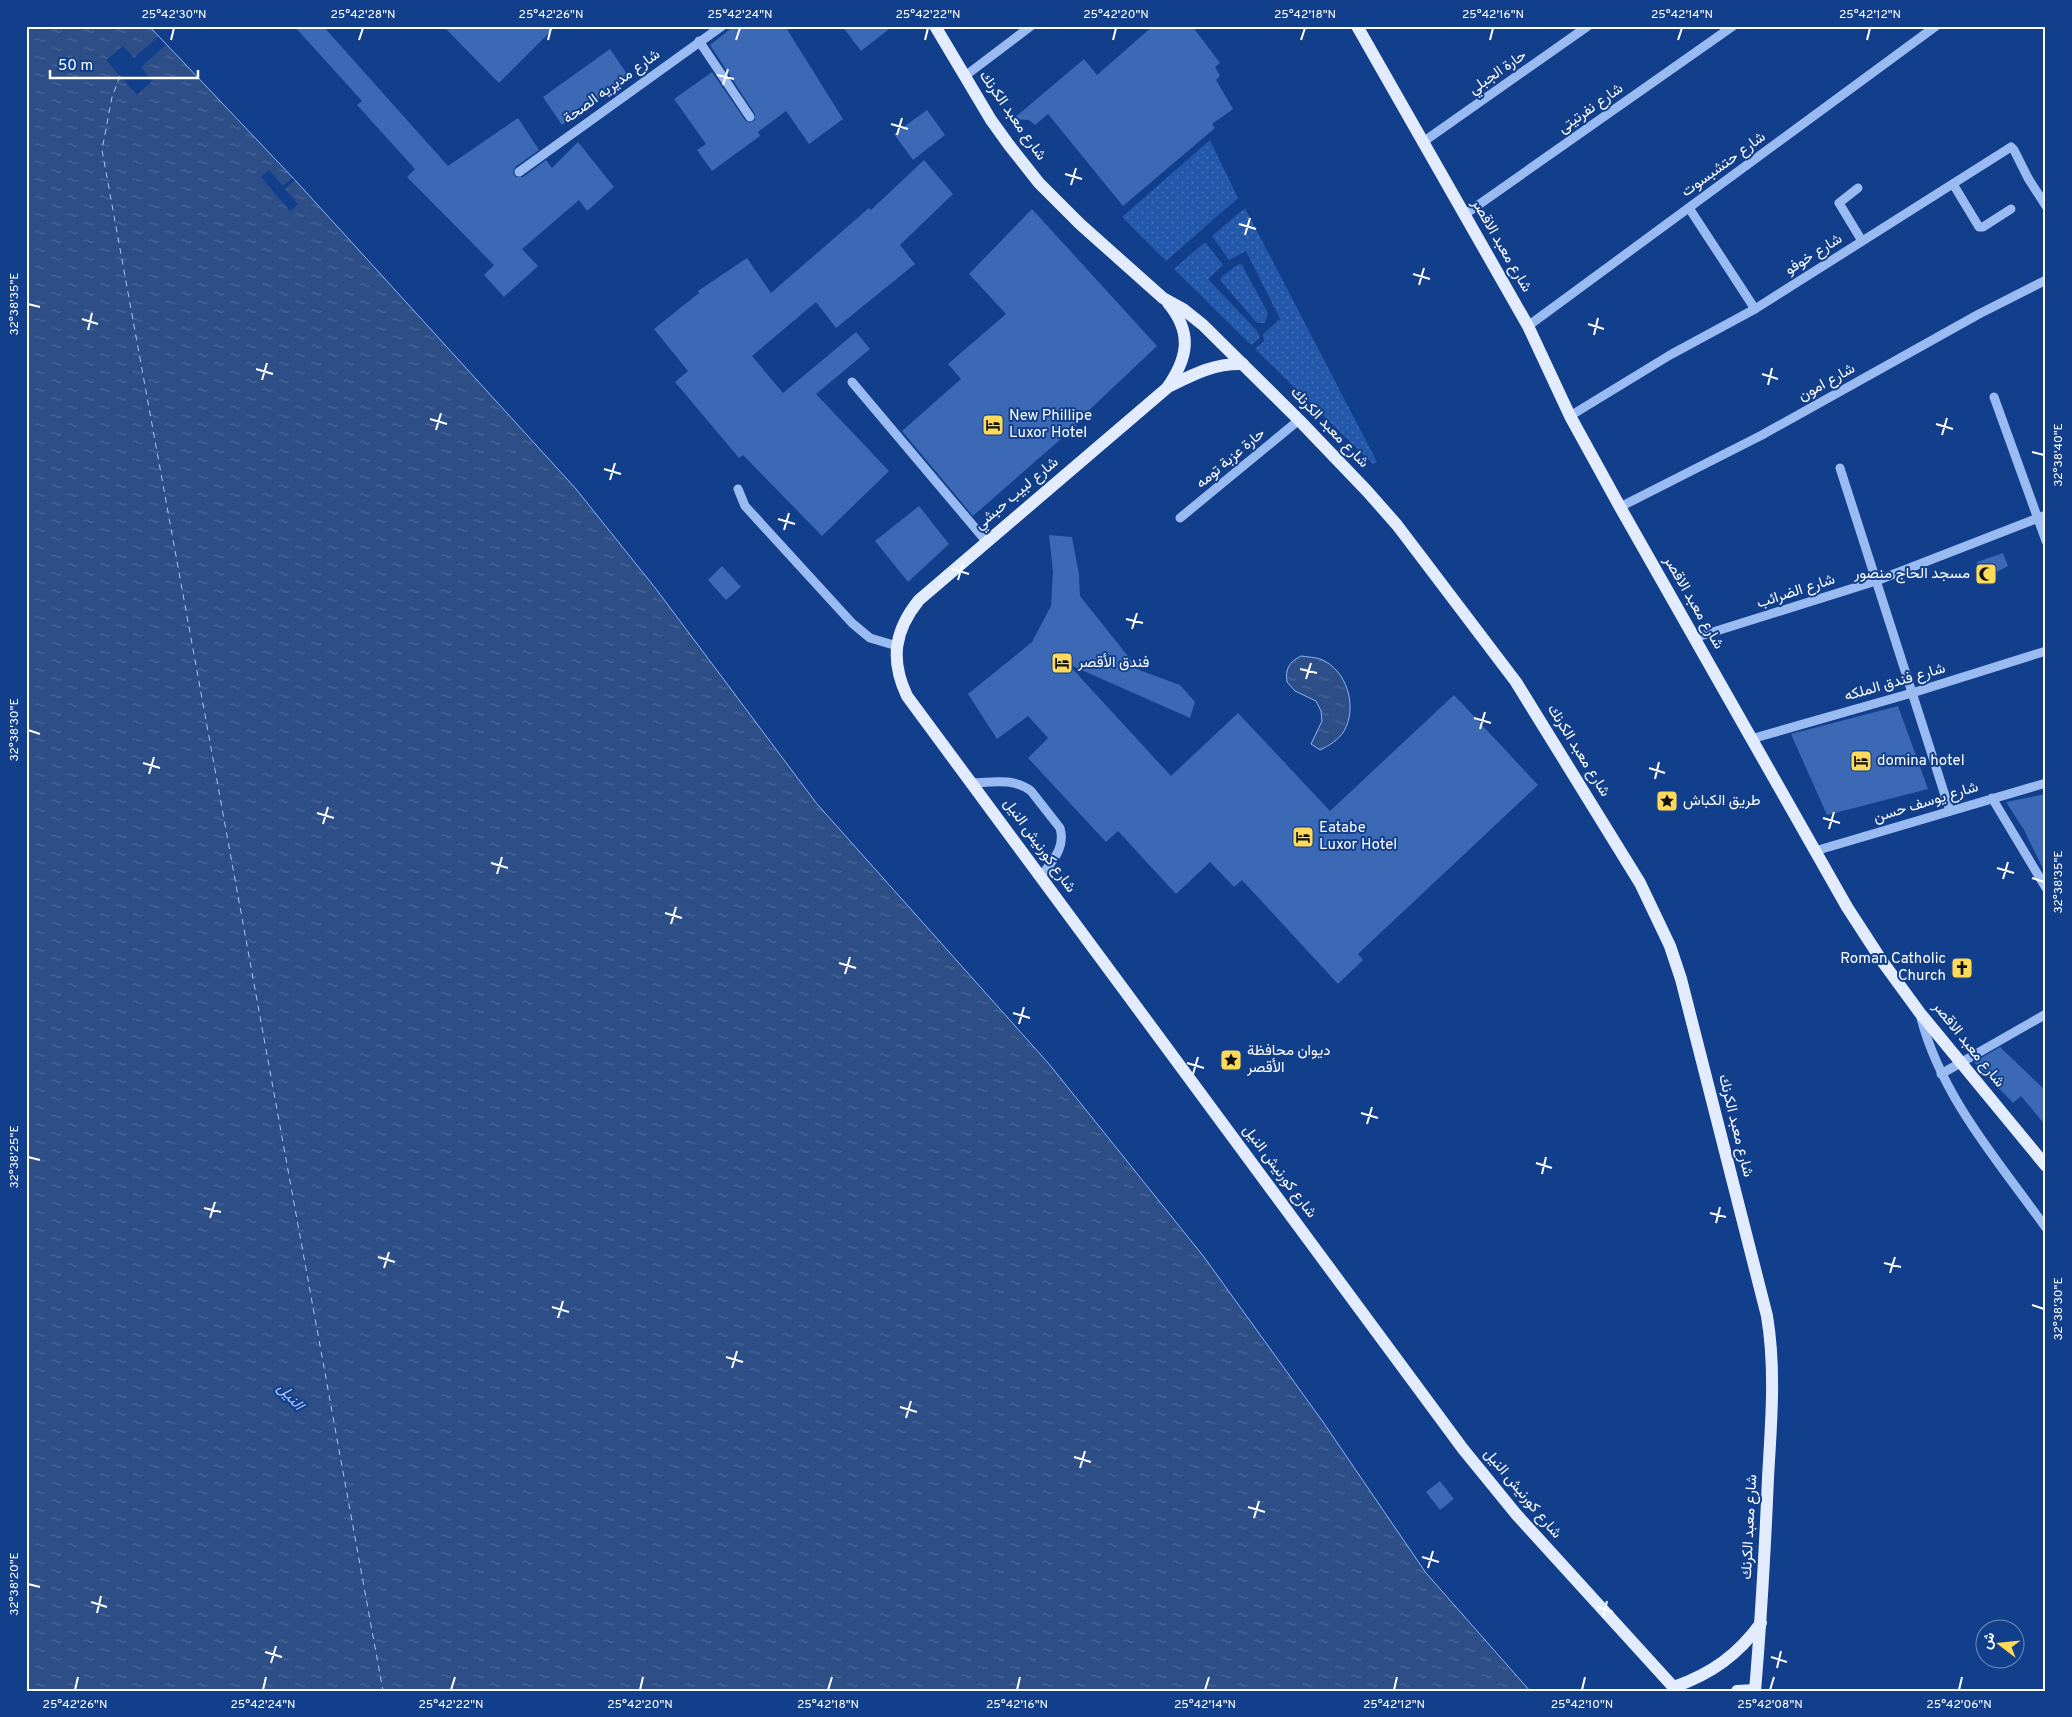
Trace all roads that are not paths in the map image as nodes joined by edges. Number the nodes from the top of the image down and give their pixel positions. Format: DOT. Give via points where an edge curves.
graph roads {
  1 [pos="722,26"];
  2 [pos="935,26"];
  3 [pos="1031,26"];
  4 [pos="1356,26"];
  5 [pos="1588,26"];
  6 [pos="1733,26"];
  7 [pos="1936,26"];
  8 [pos="699,42"];
  9 [pos="965,76"];
  10 [pos="750,117"];
  11 [pos="1423,142"];
  12 [pos="519,172"];
  13 [pos="1953,184"];
  14 [pos="1858,188"];
  15 [pos="2046,206"];
  16 [pos="1689,208"];
  17 [pos="2011,209"];
  18 [pos="1464,214"];
  19 [pos="1862,241"];
  20 [pos="2046,280"];
  21 [pos="1163,298"];
  22 [pos="1755,309"];
  23 [pos="1528,326"];
  24 [pos="1243,364"];
  25 [pos="852,382"];
  26 [pos="1167,388"];
  27 [pos="1994,397"];
  28 [pos="1570,416"];
  29 [pos="1299,420"];
  30 [pos="1840,468"];
  31 [pos="738,489"];
  32 [pos="1620,507"];
  33 [pos="2046,514"];
  34 [pos="1180,518"];
  35 [pos="2036,518"];
  36 [pos="986,541"];
  37 [pos="2046,541"];
  38 [pos="1876,581"];
  39 [pos="1694,638"];
  40 [pos="897,646"];
  41 [pos="2046,651"];
  42 [pos="1912,693"];
  43 [pos="1751,739"];
  44 [pos="2046,782"];
  45 [pos="973,783"];
  46 [pos="1992,798"];
  47 [pos="1950,810"];
  48 [pos="1815,851"];
  49 [pos="1041,876"];
  50 [pos="2046,888"];
  51 [pos="1920,1012"];
  52 [pos="2046,1014"];
  53 [pos="1961,1062"];
  54 [pos="1941,1074"];
  55 [pos="2046,1166"];
  56 [pos="2046,1228"];
  57 [pos="1761,1623"];
  58 [pos="1676,1689"];
  59 [pos="1737,1691"];
  60 [pos="1755,1691"];
  1 -- 8 [label="street, شارع مديريه الصحة"];
  2 -- 9 [label="main road, شارع معبد الكرنك"];
  3 -- 9 [label="street"];
  4 -- 11 [label="main road, شارع معبد الاقصر"];
  5 -- 11 [label="street, حارة الجبلي"];
  6 -- 18 [label="street, شارع نفرتيتى"];
  7 -- 16 [label="street, شارع حتشبسوت"];
  8 -- 10 [label="street"];
  8 -- 12 [label="street, شارع مديريه الصحة"];
  9 -- 21 [label="main road, شارع معبد الكرنك" via="1009,145 1040,183"];
  11 -- 18 [label="main road, شارع معبد الاقصر"];
  13 -- 15 [label="street, شارع خوفو" via="2011,147"];
  13 -- 17 [label="street" via="1979,227"];
  13 -- 19 [label="street, شارع خوفو"];
  14 -- 19 [label="street" via="1839,203"];
  16 -- 22 [label="street"];
  16 -- 23 [label="street, شارع حتشبسوت"];
  18 -- 23 [label="main road, شارع معبد الاقصر"];
  19 -- 22 [label="street, شارع خوفو"];
  20 -- 32 [label="street, شارع امون" via="1762,436"];
  21 -- 24 [label="main road, شارع معبد الكرنك" via="1203,325"];
  21 -- 26 [label="main road, شارع لبيب حبشي" via="1180,320 1185,346 1178,372"];
  22 -- 28 [label="street, شارع خوفو" via="1670,355"];
  23 -- 28 [label="main road, شارع معبد الاقصر"];
  24 -- 26 [label="main road" via="1207,368"];
  24 -- 29 [label="main road, شارع معبد الكرنك"];
  25 -- 36 [label="street"];
  26 -- 36 [label="main road, شارع لبيب حبشي"];
  27 -- 35 [label="street"];
  28 -- 32 [label="main road, شارع معبد الاقصر"];
  29 -- 34 [label="street, حارة عزبة تومه"];
  29 -- 57 [label="main road, شارع معبد الكرنك" via="1397,525 1516,682 1640,883 1670,946 1771,1339 1773,1386"];
  30 -- 38 [label="street"];
  31 -- 40 [label="street" via="745,506 852,623 870,638"];
  32 -- 39 [label="main road, شارع معبد الاقصر"];
  33 -- 35 [label="street, شارع الضرائب"];
  35 -- 37 [label="street"];
  35 -- 38 [label="street, شارع الضرائب"];
  36 -- 40 [label="main road, شارع لبيب حبشي" via="920,600 904,621"];
  38 -- 39 [label="street, شارع الضرائب"];
  38 -- 42 [label="street"];
  39 -- 43 [label="main road, شارع معبد الاقصر"];
  40 -- 45 [label="main road, شارع كورنيش النيل" via="898,672 907,696"];
  41 -- 42 [label="street, شارع فندق الملكه"];
  42 -- 43 [label="street, شارع فندق الملكه"];
  42 -- 47 [label="street"];
  43 -- 48 [label="main road, شارع معبد الاقصر"];
  44 -- 46 [label="street, شارع يوسف حسن"];
  45 -- 49 [label="main road, شارع كورنيش النيل"];
  45 -- 49 [label="street" via="1013,782 1026,786 1060,828 1061,847"];
  46 -- 47 [label="street, شارع يوسف حسن"];
  46 -- 50 [label="street"];
  47 -- 48 [label="street, شارع يوسف حسن"];
  48 -- 51 [label="main road, شارع معبد الاقصر" via="1847,907"];
  49 -- 58 [label="main road, شارع كورنيش النيل" via="1463,1449 1516,1514"];
  51 -- 53 [label="main road, شارع معبد الاقصر"];
  51 -- 54 [label="street"];
  52 -- 53 [label="street"];
  53 -- 54 [label="street"];
  53 -- 55 [label="main road, شارع معبد الاقصر"];
  54 -- 56 [label="street" via="1954,1098"];
  57 -- 58 [label="main road" via="1724,1663"];
  57 -- 60 [label="main road, شارع معبد الكرنك"];
  59 -- 60 [label="main road"];
}
